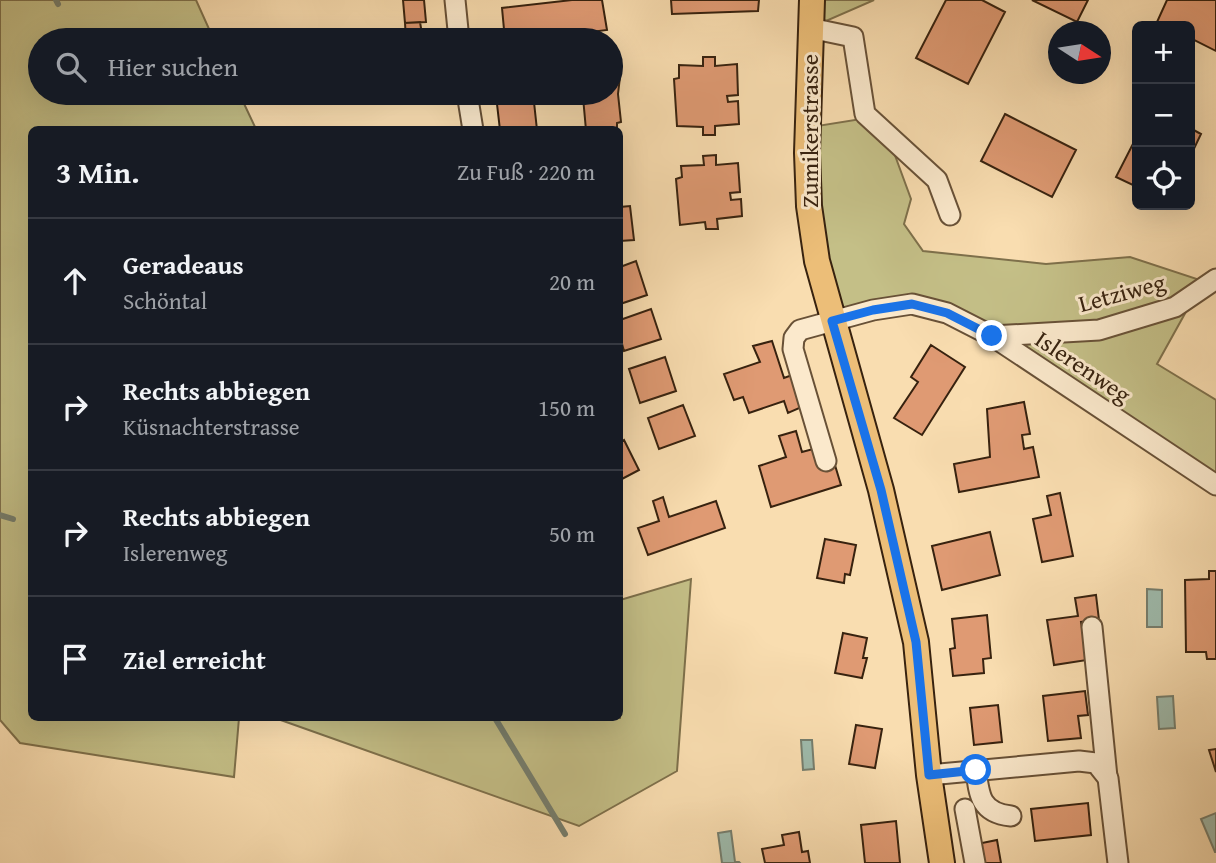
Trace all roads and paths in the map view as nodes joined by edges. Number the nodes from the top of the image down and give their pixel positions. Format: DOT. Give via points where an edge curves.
graph roads {
  1 [pos="455,0"];
  2 [pos="812,0"];
  3 [pos="458,28"];
  4 [pos="810,28"];
  5 [pos="469,105"];
  6 [pos="472,126"];
  7 [pos="950,215"];
  8 [pos="1216,279"];
  9 [pos="832,321"];
  10 [pos="992,336"];
  11 [pos="826,461"];
  12 [pos="1216,485"];
  13 [pos="1092,627"];
  14 [pos="976,770"];
  15 [pos="929,775"];
  16 [pos="1108,778"];
  17 [pos="965,809"];
  18 [pos="1011,816"];
  19 [pos="942,863"];
  20 [pos="975,863"];
  21 [pos="1118,863"];
  1 -- 3 [label="street"];
  2 -- 4 [label="main road, Zumikerstrasse"];
  4 -- 7 [label="street" via="853,37 865,114 937,180"];
  4 -- 9 [label="main road, Zumikerstrasse" via="809,206"];
  5 -- 6 [label="street"];
  8 -- 10 [label="street, Letziweg" via="1175,307 1099,330"];
  9 -- 10 [label="street, Islerenweg" via="912,304 947,313"];
  9 -- 11 [label="street, Islerenweg" via="800,330 793,349"];
  9 -- 15 [label="main road, Zumikerstrasse" via="881,490 916,642"];
  10 -- 12 [label="street, Islerenweg"];
  13 -- 16 [label="street"];
  14 -- 15 [label="street"];
  14 -- 16 [label="street" via="1079,761 1096,763"];
  14 -- 18 [label="street" via="986,805 997,815"];
  15 -- 19 [label="main road, Zumikerstrasse"];
  16 -- 21 [label="street"];
  17 -- 20 [label="street"];
}
